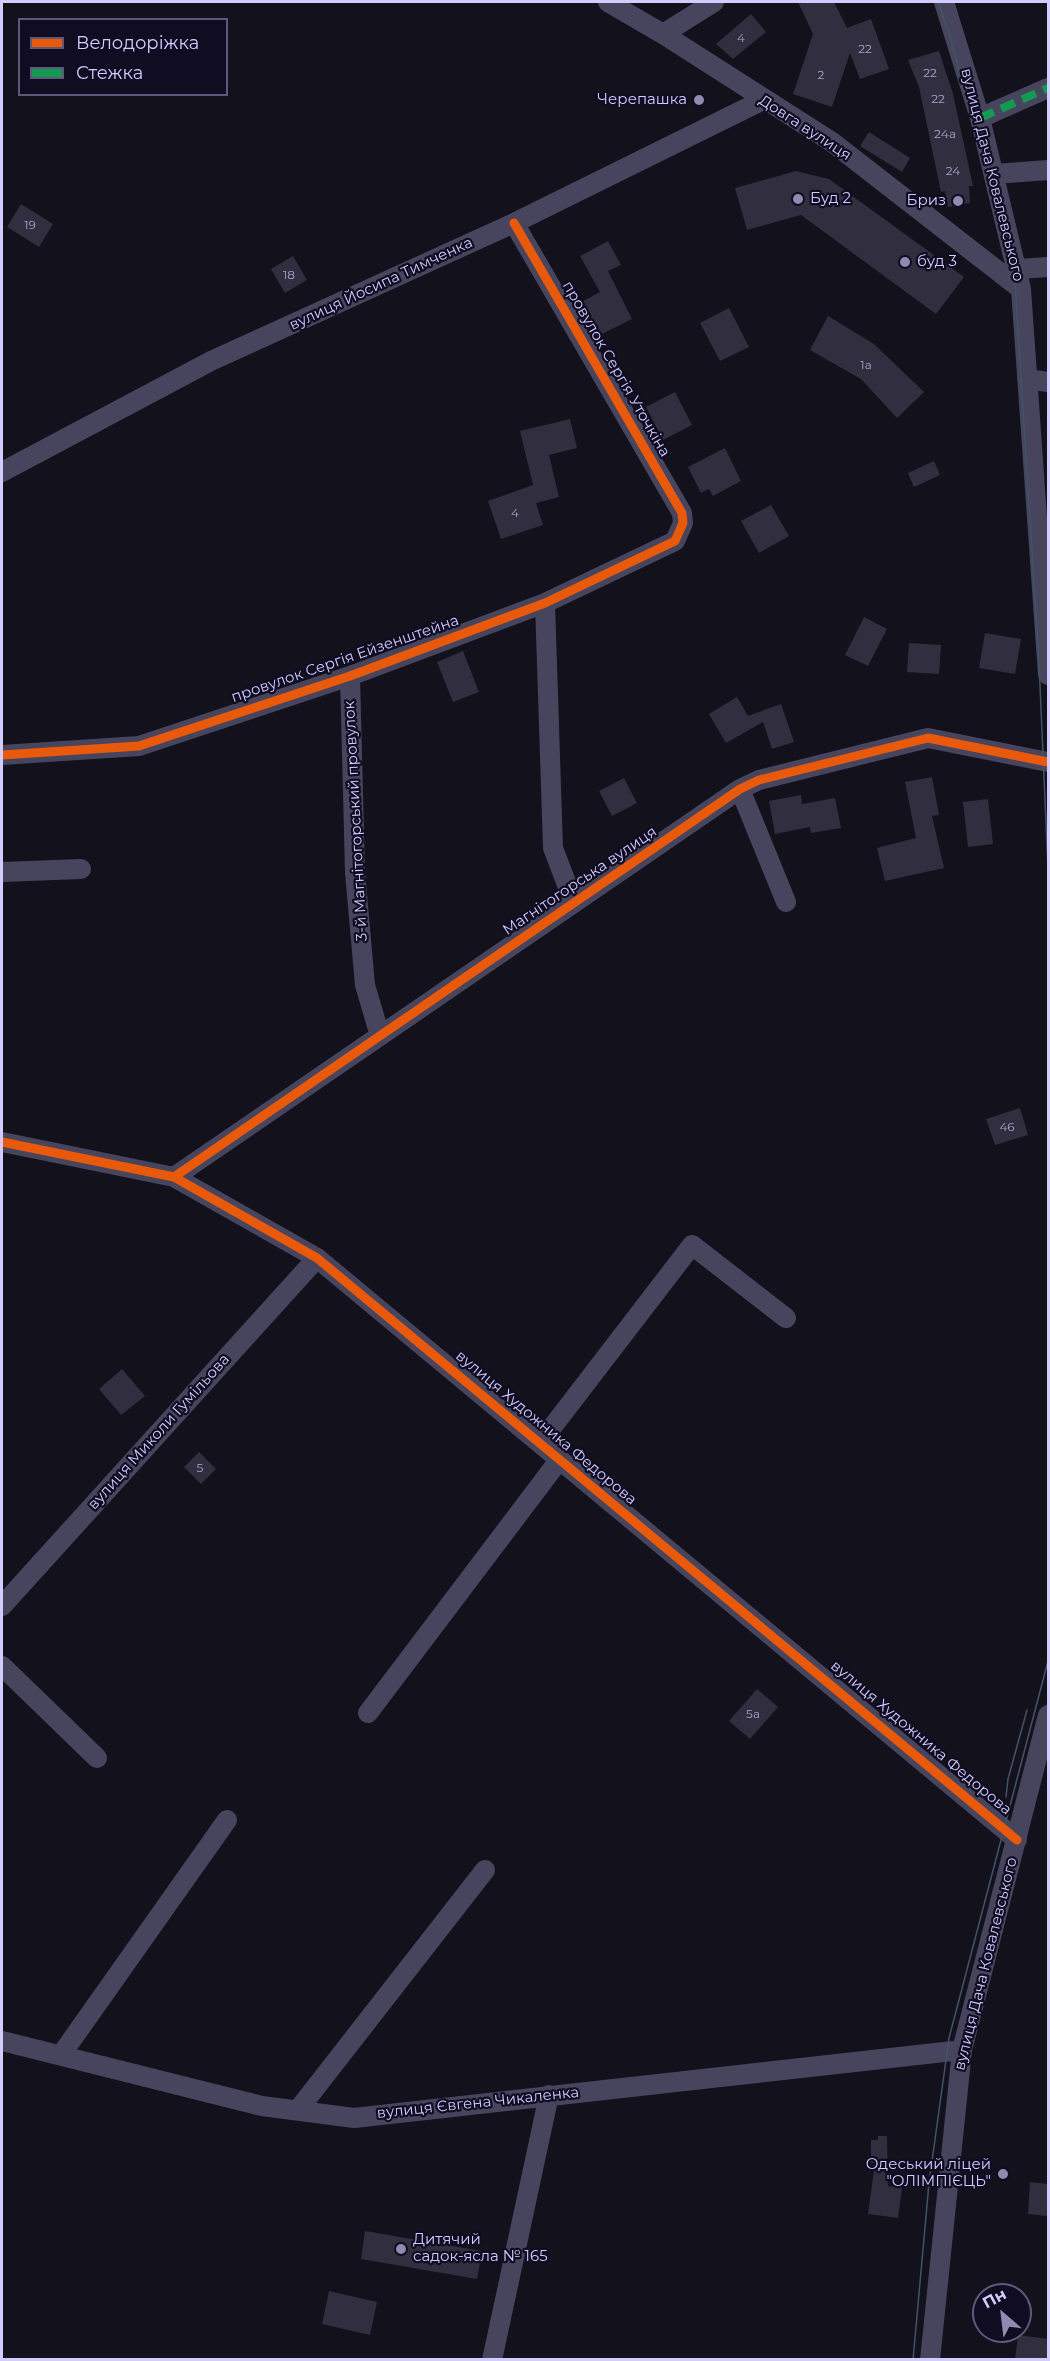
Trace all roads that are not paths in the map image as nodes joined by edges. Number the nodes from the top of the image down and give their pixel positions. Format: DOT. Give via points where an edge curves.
graph roads {
  1 [pos="608,2"];
  2 [pos="714,2"];
  3 [pos="944,2"];
  4 [pos="663,34"];
  5 [pos="1048,88"];
  6 [pos="763,100"];
  7 [pos="980,118"];
  8 [pos="1048,170"];
  9 [pos="995,174"];
  10 [pos="514,223"];
  11 [pos="1048,267"];
  12 [pos="1018,269"];
  13 [pos="1021,289"];
  14 [pos="1028,379"];
  15 [pos="1048,382"];
  16 [pos="2,472"];
  17 [pos="681,533"];
  18 [pos="545,603"];
  19 [pos="1048,675"];
  20 [pos="350,676"];
  21 [pos="2,755"];
  22 [pos="1048,762"];
  23 [pos="740,789"];
  24 [pos="81,869"];
  25 [pos="2,872"];
  26 [pos="786,902"];
  27 [pos="574,903"];
  28 [pos="380,1036"];
  29 [pos="2,1142"];
  30 [pos="174,1178"];
  31 [pos="317,1258"];
  32 [pos="786,1318"];
  33 [pos="540,1443"];
  34 [pos="560,1459"];
  35 [pos="2,1606"];
  36 [pos="2,1666"];
  37 [pos="368,1713"];
  38 [pos="1048,1715"];
  39 [pos="98,1758"];
  40 [pos="227,1820"];
  41 [pos="1017,1840"];
  42 [pos="485,1870"];
  43 [pos="2,2041"];
  44 [pos="962,2050"];
  45 [pos="61,2055"];
  46 [pos="549,2095"];
  47 [pos="298,2110"];
  48 [pos="492,2360"];
  49 [pos="930,2360"];
  1 -- 4 [label="street, Довга вулиця"];
  2 -- 4 [label="street"];
  3 -- 7 [label="street, вулиця Дача Ковалевського"];
  4 -- 6 [label="street, Довга вулиця"];
  5 -- 7 [label="street"];
  6 -- 10 [label="street, вулиця Йосипа Тимченка"];
  6 -- 13 [label="street, Довга вулиця" via="832,142"];
  7 -- 9 [label="street, вулиця Дача Ковалевського"];
  8 -- 9 [label="street"];
  9 -- 12 [label="street, вулиця Дача Ковалевського"];
  10 -- 16 [label="street, вулиця Йосипа Тимченка" via="211,361"];
  10 -- 17 [label="street, провулок Сергія Уточкіна" via="682,513"];
  11 -- 12 [label="street"];
  12 -- 13 [label="street, вулиця Дача Ковалевського"];
  13 -- 14 [label="street, вулиця Дача Ковалевського"];
  14 -- 15 [label="street"];
  14 -- 19 [label="street, вулиця Дача Ковалевського"];
  17 -- 18 [label="street, провулок Сергія Ейзенштейна" via="675,541"];
  18 -- 20 [label="street, провулок Сергія Ейзенштейна"];
  18 -- 27 [label="street" via="553,848"];
  20 -- 21 [label="street, провулок Сергія Ейзенштейна" via="139,746"];
  20 -- 28 [label="street, 3-й Магнітогорський провулок" via="355,872 365,985"];
  22 -- 23 [label="street, Магнітогорська вулиця" via="928,738 759,780"];
  23 -- 26 [label="street"];
  23 -- 27 [label="street, Магнітогорська вулиця"];
  24 -- 25 [label="street"];
  27 -- 28 [label="street, Магнітогорська вулиця"];
  28 -- 30 [label="street, Магнітогорська вулиця"];
  29 -- 30 [label="street, вулиця Художника Федорова"];
  30 -- 31 [label="street, вулиця Художника Федорова"];
  31 -- 33 [label="street, вулиця Художника Федорова"];
  31 -- 35 [label="street, вулиця Миколи Гумільова"];
  32 -- 33 [label="street" via="692,1245"];
  33 -- 34 [label="street, вулиця Художника Федорова"];
  34 -- 37 [label="street"];
  34 -- 41 [label="street, вулиця Художника Федорова"];
  36 -- 39 [label="street"];
  38 -- 41 [label="street, вулиця Дача Ковалевського"];
  40 -- 45 [label="street"];
  41 -- 44 [label="street, вулиця Дача Ковалевського"];
  42 -- 47 [label="street"];
  43 -- 45 [label="street, вулиця Євгена Чикаленка"];
  44 -- 46 [label="street, вулиця Євгена Чикаленка"];
  44 -- 49 [label="street, вулиця Дача Ковалевського"];
  45 -- 47 [label="street, вулиця Євгена Чикаленка" via="262,2106"];
  46 -- 47 [label="street, вулиця Євгена Чикаленка" via="354,2118"];
  46 -- 48 [label="street"];
}
